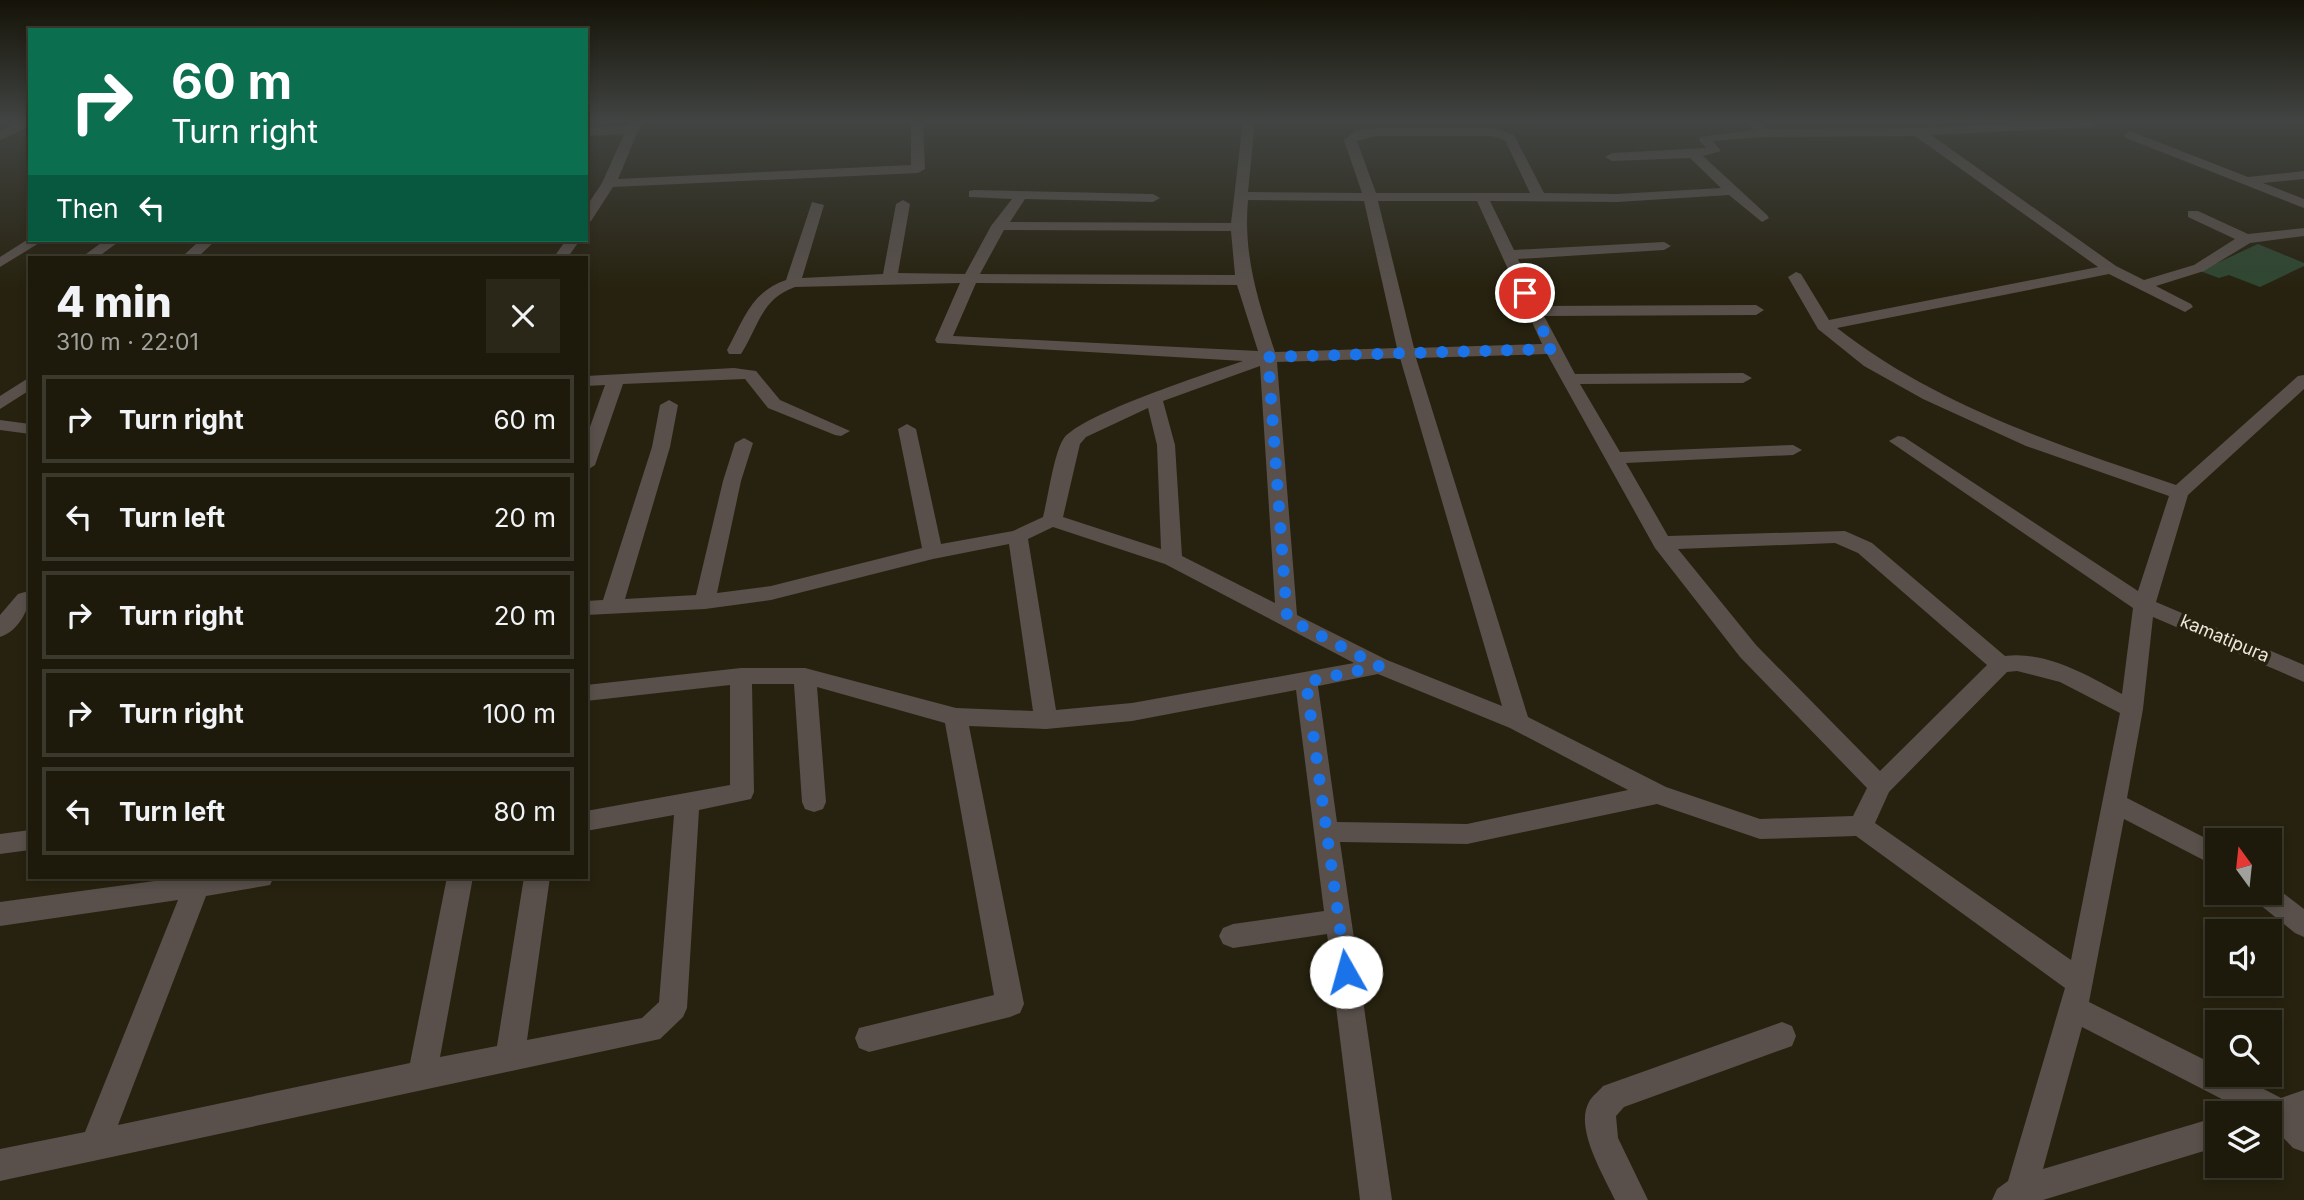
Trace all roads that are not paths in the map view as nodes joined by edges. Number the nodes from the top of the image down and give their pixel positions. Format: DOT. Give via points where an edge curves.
graph roads {
  1 [pos="612,177"];
  2 [pos="752,177"];
  3 [pos="1244,177"];
  4 [pos="1363,177"];
  5 [pos="1529,177"];
  6 [pos="1717,177"];
  7 [pos="1982,177"];
  8 [pos="2242,177"];
  9 [pos="2282,177"];
  10 [pos="2250,180"];
  11 [pos="609,183"];
  12 [pos="1732,191"];
  13 [pos="974,194"];
  14 [pos="1370,195"];
  15 [pos="1480,195"];
  16 [pos="1242,196"];
  17 [pos="1020,197"];
  18 [pos="1539,197"];
  19 [pos="1153,198"];
  20 [pos="903,204"];
  21 [pos="2304,204"];
  22 [pos="817,205"];
  23 [pos="2193,214"];
  24 [pos="588,215"];
  25 [pos="1762,218"];
  26 [pos="998,226"];
  27 [pos="1238,227"];
  28 [pos="2304,232"];
  29 [pos="2246,239"];
  30 [pos="34,242"];
  31 [pos="111,242"];
  32 [pos="207,242"];
  33 [pos="1664,246"];
  34 [pos="1508,255"];
  35 [pos="90,256"];
  36 [pos="190,256"];
  37 [pos="0,263"];
  38 [pos="2111,269"];
  39 [pos="890,278"];
  40 [pos="1796,278"];
  41 [pos="967,280"];
  42 [pos="1243,281"];
  43 [pos="793,282"];
  44 [pos="2140,285"];
  45 [pos="2185,307"];
  46 [pos="1756,310"];
  47 [pos="1534,311"];
  48 [pos="1824,326"];
  49 [pos="1552,349"];
  50 [pos="735,350"];
  51 [pos="1406,351"];
  52 [pos="1268,357"];
  53 [pos="1743,377"];
  54 [pos="616,379"];
  55 [pos="1569,379"];
  56 [pos="588,380"];
  57 [pos="2304,380"];
  58 [pos="28,383"];
  59 [pos="1154,400"];
  60 [pos="0,404"];
  61 [pos="669,405"];
  62 [pos="0,425"];
  63 [pos="28,429"];
  64 [pos="907,429"];
  65 [pos="841,431"];
  66 [pos="1898,441"];
  67 [pos="744,443"];
  68 [pos="1793,450"];
  69 [pos="1613,458"];
  70 [pos="588,459"];
  71 [pos="2179,493"];
  72 [pos="1052,520"];
  73 [pos="1018,536"];
  74 [pos="1662,543"];
  75 [pos="933,552"];
  76 [pos="1172,559"];
  77 [pos="705,602"];
  78 [pos="0,603"];
  79 [pos="2144,604"];
  80 [pos="612,606"];
  81 [pos="588,608"];
  82 [pos="1287,618"];
  83 [pos="0,629"];
  84 [pos="2001,665"];
  85 [pos="1379,666"];
  86 [pos="2304,674"];
  87 [pos="741,676"];
  88 [pos="805,676"];
  89 [pos="1306,682"];
  90 [pos="588,693"];
  91 [pos="2132,709"];
  92 [pos="956,717"];
  93 [pos="1045,720"];
  94 [pos="1518,722"];
  95 [pos="1880,786"];
  96 [pos="1657,794"];
  97 [pos="687,802"];
  98 [pos="814,802"];
  99 [pos="2115,803"];
  100 [pos="588,821"];
  101 [pos="1861,826"];
  102 [pos="1328,832"];
  103 [pos="28,840"];
  104 [pos="0,844"];
  105 [pos="2205,850"];
  106 [pos="248,879"];
  107 [pos="460,879"];
  108 [pos="537,879"];
  109 [pos="196,887"];
  110 [pos="2279,905"];
  111 [pos="2,918"];
  112 [pos="1339,921"];
  113 [pos="2304,925"];
  114 [pos="1233,936"];
  115 [pos="2076,995"];
  116 [pos="1782,1036"];
  117 [pos="869,1038"];
  118 [pos="510,1058"];
  119 [pos="422,1075"];
  120 [pos="2285,1111"];
  121 [pos="2205,1136"];
  122 [pos="2304,1137"];
  123 [pos="95,1144"];
  124 [pos="0,1164"];
  125 [pos="2018,1197"];
  126 [pos="1376,1200"];
  127 [pos="1632,1200"];
  1 -- 11 [label="street"];
  2 -- 11 [label="street"];
  3 -- 16 [label="street"];
  4 -- 14 [label="street"];
  5 -- 18 [label="street"];
  6 -- 12 [label="street"];
  7 -- 38 [label="street"];
  8 -- 10 [label="street"];
  9 -- 10 [label="street"];
  10 -- 21 [label="street"];
  11 -- 24 [label="street"];
  12 -- 18 [label="street"];
  12 -- 25 [label="street"];
  13 -- 17 [label="street"];
  14 -- 15 [label="street"];
  14 -- 16 [label="street"];
  14 -- 51 [label="street"];
  15 -- 18 [label="street"];
  15 -- 34 [label="street"];
  16 -- 27 [label="street"];
  17 -- 19 [label="street"];
  17 -- 26 [label="street"];
  20 -- 39 [label="street"];
  22 -- 43 [label="street"];
  23 -- 29 [label="street"];
  26 -- 27 [label="street"];
  26 -- 41 [label="street"];
  27 -- 42 [label="street"];
  28 -- 29 [label="street"];
  29 -- 44 [label="street" via="2199,268"];
  30 -- 37 [label="street"];
  31 -- 35 [label="street"];
  32 -- 36 [label="street"];
  33 -- 34 [label="street"];
  34 -- 47 [label="street"];
  38 -- 44 [label="street"];
  38 -- 48 [label="street"];
  39 -- 41 [label="street"];
  39 -- 43 [label="street"];
  40 -- 48 [label="street"];
  41 -- 42 [label="street"];
  41 -- 52 [label="street" via="943,340"];
  42 -- 52 [label="street"];
  43 -- 50 [label="street" via="763,299"];
  44 -- 45 [label="street"];
  46 -- 47 [label="street"];
  47 -- 49 [label="street"];
  48 -- 71 [label="street" via="1870,362 1929,396 2032,442"];
  49 -- 51 [label="street"];
  49 -- 55 [label="street"];
  51 -- 52 [label="street"];
  51 -- 94 [label="street"];
  52 -- 59 [label="street"];
  52 -- 82 [label="street"];
  53 -- 55 [label="street"];
  54 -- 56 [label="street"];
  54 -- 65 [label="street" via="750,375 774,404"];
  54 -- 70 [label="street"];
  55 -- 69 [label="street"];
  57 -- 71 [label="street"];
  58 -- 60 [label="street"];
  59 -- 72 [label="street" via="1070,442"];
  59 -- 76 [label="street" via="1166,445"];
  61 -- 80 [label="street" via="661,447"];
  62 -- 63 [label="street"];
  64 -- 75 [label="street"];
  66 -- 79 [label="street, kamatipura"];
  67 -- 77 [label="street"];
  68 -- 69 [label="street"];
  69 -- 74 [label="street"];
  71 -- 79 [label="street"];
  72 -- 73 [label="street"];
  72 -- 76 [label="street"];
  73 -- 75 [label="street"];
  73 -- 93 [label="street"];
  74 -- 84 [label="street" via="1824,536 1852,541 1866,548"];
  74 -- 95 [label="street" via="1748,651"];
  75 -- 77 [label="street" via="771,593"];
  76 -- 82 [label="street"];
  77 -- 80 [label="street"];
  78 -- 83 [label="street" via="25,599"];
  79 -- 86 [label="street, kamatipura"];
  79 -- 91 [label="street"];
  80 -- 81 [label="street"];
  82 -- 85 [label="street"];
  84 -- 91 [label="street" via="2035,662"];
  84 -- 95 [label="street"];
  85 -- 89 [label="street"];
  85 -- 94 [label="street"];
  87 -- 88 [label="street"];
  87 -- 90 [label="street"];
  87 -- 97 [label="street" via="742,792"];
  88 -- 92 [label="street"];
  88 -- 98 [label="street"];
  89 -- 93 [label="street" via="1132,712"];
  89 -- 102 [label="street"];
  91 -- 99 [label="street"];
  92 -- 93 [label="street"];
  92 -- 117 [label="street" via="1010,1004"];
  94 -- 96 [label="street"];
  95 -- 101 [label="street"];
  96 -- 101 [label="street" via="1760,829"];
  96 -- 102 [label="street" via="1467,834"];
  97 -- 100 [label="street"];
  97 -- 118 [label="street" via="673,1008 650,1030"];
  99 -- 105 [label="street"];
  99 -- 115 [label="street"];
  101 -- 115 [label="street"];
  102 -- 112 [label="street"];
  103 -- 104 [label="street"];
  106 -- 109 [label="street"];
  107 -- 119 [label="street"];
  108 -- 118 [label="street"];
  109 -- 111 [label="street"];
  109 -- 123 [label="street"];
  110 -- 113 [label="street"];
  112 -- 114 [label="street"];
  112 -- 126 [label="street"];
  115 -- 120 [label="street"];
  115 -- 125 [label="street"];
  116 -- 127 [label="street" via="1614,1096 1600,1111 1603,1140"];
  118 -- 119 [label="street"];
  119 -- 123 [label="street"];
  120 -- 122 [label="street"];
  121 -- 125 [label="street"];
  123 -- 124 [label="street"];
}
